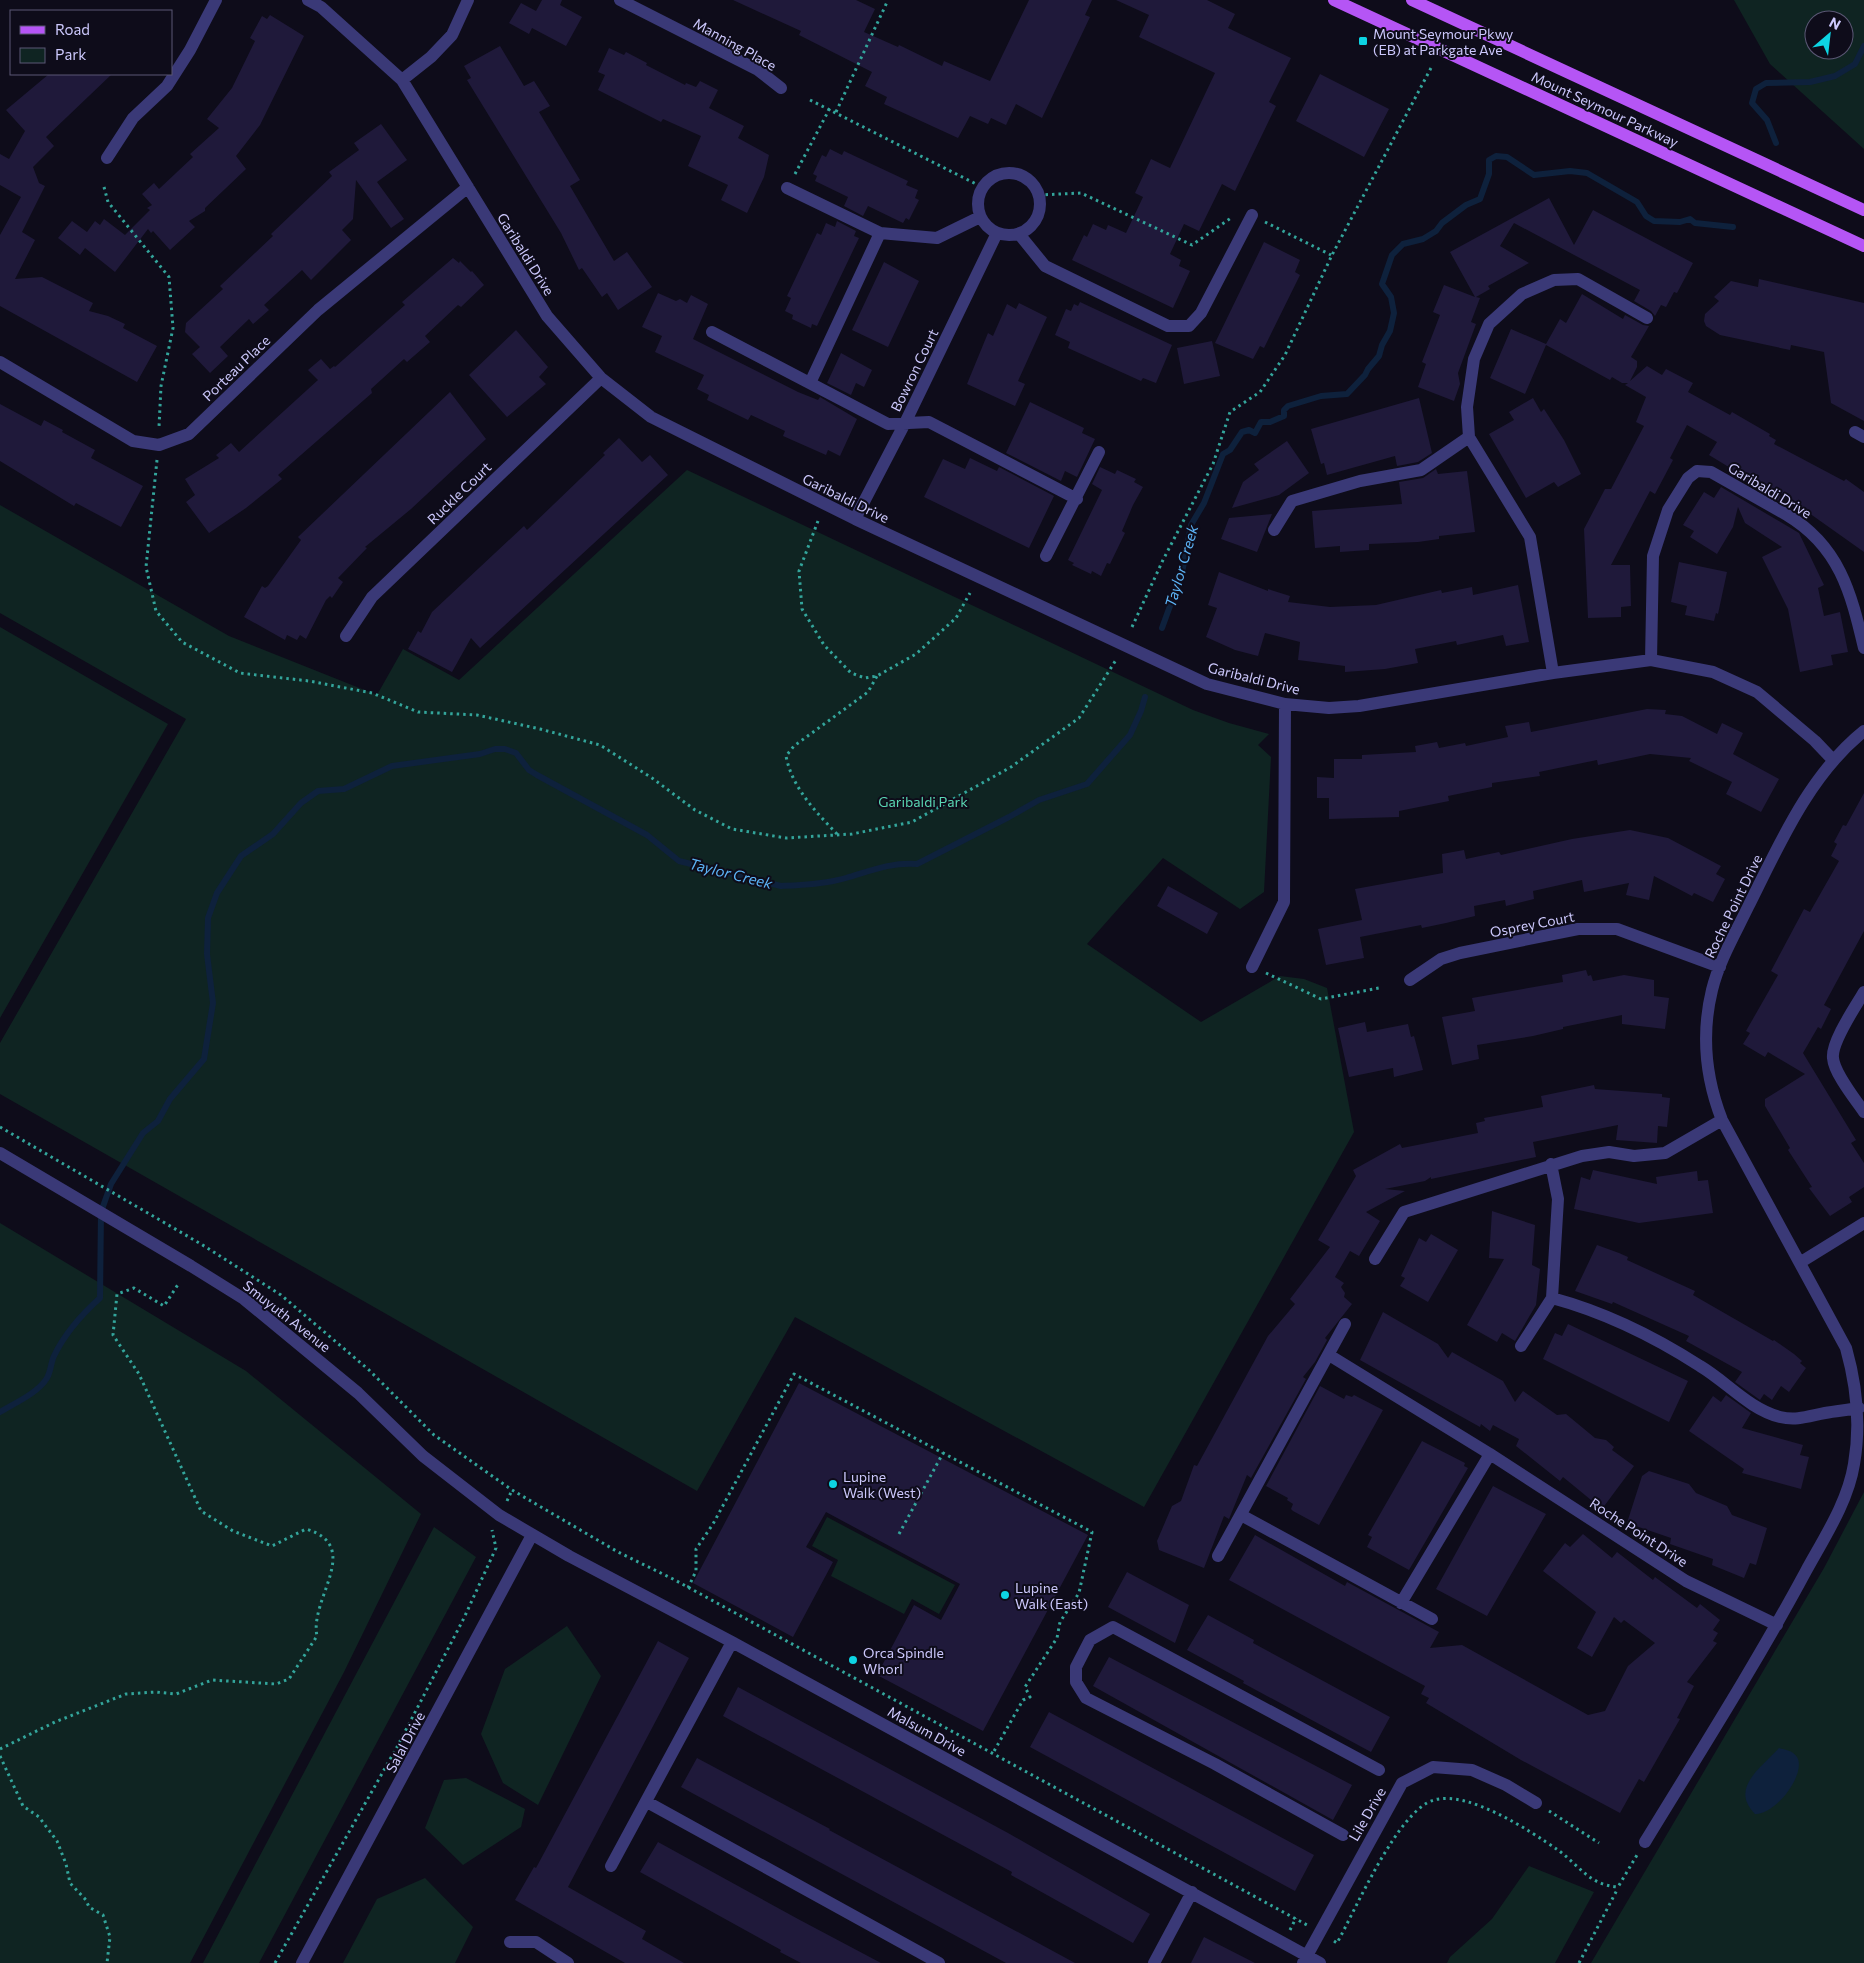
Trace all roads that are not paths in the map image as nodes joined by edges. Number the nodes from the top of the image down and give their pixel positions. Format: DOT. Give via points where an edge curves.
graph roads {
  1 [pos="216,0"];
  2 [pos="308,0"];
  3 [pos="468,0"];
  4 [pos="620,0"];
  5 [pos="1334,0"];
  6 [pos="1412,0"];
  7 [pos="402,80"];
  8 [pos="781,88"];
  9 [pos="107,158"];
  10 [pos="468,187"];
  11 [pos="787,188"];
  12 [pos="1864,210"];
  13 [pos="1252,216"];
  14 [pos="980,217"];
  15 [pos="997,233"];
  16 [pos="880,234"];
  17 [pos="1019,234"];
  18 [pos="1864,246"];
  19 [pos="1647,318"];
  20 [pos="712,332"];
  21 [pos="0,362"];
  22 [pos="601,378"];
  23 [pos="810,383"];
  24 [pos="905,423"];
  25 [pos="1469,437"];
  26 [pos="1099,452"];
  27 [pos="1077,499"];
  28 [pos="855,519"];
  29 [pos="1274,530"];
  30 [pos="1046,556"];
  31 [pos="346,636"];
  32 [pos="1864,648"];
  33 [pos="1651,660"];
  34 [pos="1553,674"];
  35 [pos="1285,704"];
  36 [pos="1864,731"];
  37 [pos="1833,760"];
  38 [pos="1252,967"];
  39 [pos="1720,967"];
  40 [pos="1410,980"];
  41 [pos="1864,992"];
  42 [pos="1864,1112"];
  43 [pos="1722,1120"];
  44 [pos="0,1153"];
  45 [pos="1551,1164"];
  46 [pos="1864,1223"];
  47 [pos="1374,1259"];
  48 [pos="1801,1262"];
  49 [pos="1552,1298"];
  50 [pos="1345,1324"];
  51 [pos="1521,1346"];
  52 [pos="1329,1355"];
  53 [pos="1859,1408"];
  54 [pos="1490,1454"];
  55 [pos="1241,1515"];
  56 [pos="532,1534"];
  57 [pos="1218,1556"];
  58 [pos="1402,1603"];
  59 [pos="1432,1619"];
  60 [pos="1777,1624"];
  61 [pos="732,1642"];
  62 [pos="1379,1770"];
  63 [pos="647,1802"];
  64 [pos="1536,1803"];
  65 [pos="1343,1835"];
  66 [pos="1645,1842"];
  67 [pos="612,1866"];
  68 [pos="1192,1892"];
  69 [pos="510,1942"];
  70 [pos="1305,1959"];
  71 [pos="302,1963"];
  72 [pos="568,1963"];
  73 [pos="939,1963"];
  74 [pos="1154,1963"];
  75 [pos="1320,1963"];
  1 -- 9 [label="street" via="167,86 133,118"];
  2 -- 7 [label="street, Garibaldi Drive" via="321,7"];
  3 -- 7 [label="street" via="452,35 431,58"];
  4 -- 8 [label="street, Manning Place" via="758,70"];
  5 -- 18 [label="main road, Mount Seymour Parkway"];
  6 -- 12 [label="main road, Mount Seymour Parkway"];
  7 -- 10 [label="street, Garibaldi Drive"];
  10 -- 21 [label="street, Porteau Place" via="318,310 189,434 159,445 133,441"];
  10 -- 22 [label="street, Garibaldi Drive" via="547,316"];
  11 -- 16 [label="street"];
  13 -- 17 [label="street" via="1201,313 1188,326 1168,326 1045,266"];
  14 -- 15 [label="street"];
  14 -- 16 [label="street" via="937,238"];
  14 -- 17 [label="street" via="977,202 982,187 992,177 1006,173 1020,175 1032,183 1040,195 1040,211 1032,226"];
  15 -- 17 [label="street"];
  15 -- 24 [label="street, Bowron Court"];
  16 -- 23 [label="street"];
  19 -- 25 [label="street" via="1578,279 1554,280 1522,294 1489,324 1474,359 1467,407"];
  20 -- 23 [label="street"];
  22 -- 28 [label="street, Garibaldi Drive" via="651,417"];
  22 -- 31 [label="street, Ruckle Court" via="372,597"];
  23 -- 24 [label="street" via="888,424"];
  24 -- 27 [label="street" via="929,422"];
  24 -- 28 [label="street, Bowron Court"];
  25 -- 29 [label="street" via="1421,470 1360,481 1292,500"];
  25 -- 34 [label="street" via="1530,537"];
  26 -- 27 [label="street"];
  27 -- 30 [label="street"];
  28 -- 35 [label="street, Garibaldi Drive" via="1207,684"];
  32 -- 33 [label="street, Garibaldi Drive" via="1847,583 1826,548 1787,515 1711,472 1697,471 1688,478 1668,510 1653,556"];
  33 -- 34 [label="street, Garibaldi Drive"];
  33 -- 37 [label="street, Garibaldi Drive" via="1713,672 1757,692 1815,740"];
  34 -- 35 [label="street, Garibaldi Drive" via="1359,706 1329,708"];
  35 -- 38 [label="street" via="1284,902"];
  36 -- 37 [label="street, Roche Point Drive"];
  37 -- 39 [label="street, Roche Point Drive" via="1816,781 1785,837"];
  39 -- 40 [label="street, Osprey Court" via="1617,929 1578,929 1440,959"];
  39 -- 43 [label="street, Roche Point Drive" via="1712,991 1705,1044 1712,1093"];
  41 -- 42 [label="street" via="1836,1044 1833,1059"];
  43 -- 45 [label="street" via="1666,1153 1634,1156 1610,1152"];
  43 -- 48 [label="street, Roche Point Drive"];
  44 -- 56 [label="street, Smuyuth Avenue" via="244,1299 358,1393 424,1456 500,1515"];
  45 -- 47 [label="street" via="1404,1212"];
  45 -- 49 [label="street" via="1558,1199"];
  46 -- 48 [label="street"];
  48 -- 53 [label="street, Roche Point Drive" via="1846,1348 1855,1377"];
  49 -- 51 [label="street"];
  49 -- 53 [label="street" via="1641,1333 1701,1366 1759,1409 1780,1417 1803,1419"];
  50 -- 52 [label="street"];
  52 -- 54 [label="street, Roche Point Drive"];
  52 -- 55 [label="street"];
  53 -- 60 [label="street, Roche Point Drive" via="1854,1465 1845,1493"];
  54 -- 58 [label="street"];
  54 -- 60 [label="street, Roche Point Drive" via="1686,1581"];
  55 -- 57 [label="street"];
  55 -- 58 [label="street"];
  56 -- 61 [label="street, Malsum Drive"];
  56 -- 71 [label="street, Salal Drive"];
  58 -- 59 [label="street"];
  60 -- 66 [label="street, Roche Point Drive"];
  61 -- 63 [label="street"];
  61 -- 68 [label="street, Malsum Drive"];
  62 -- 65 [label="street" via="1113,1627 1090,1640 1076,1667 1076,1682 1086,1698"];
  63 -- 67 [label="street"];
  63 -- 73 [label="street"];
  64 -- 70 [label="street, Lile Drive" via="1472,1770 1433,1767 1402,1783"];
  68 -- 70 [label="street, Malsum Drive"];
  68 -- 74 [label="street"];
  69 -- 72 [label="street" via="536,1942"];
  70 -- 75 [label="street, Malsum Drive"];
}
